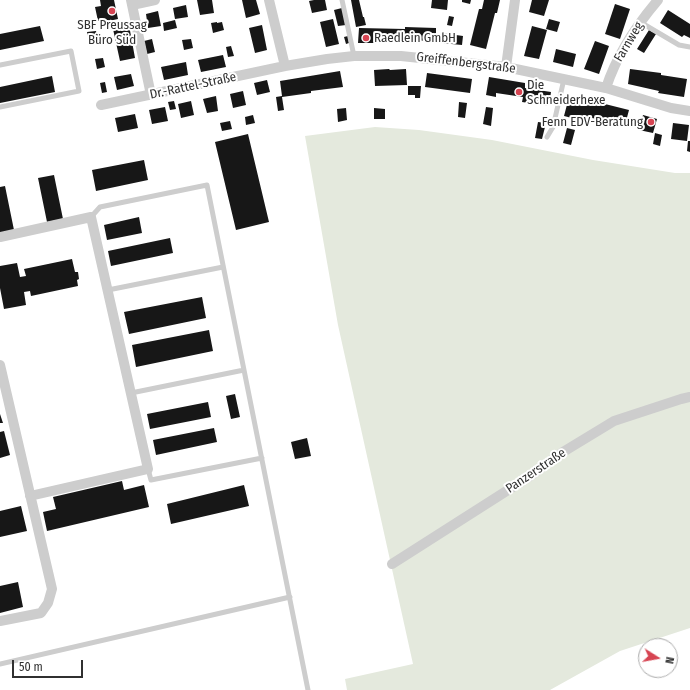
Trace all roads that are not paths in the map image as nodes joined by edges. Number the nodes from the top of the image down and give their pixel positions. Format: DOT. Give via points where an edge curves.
graph roads {
  1 [pos="155,0"];
  2 [pos="269,0"];
  3 [pos="342,0"];
  4 [pos="515,0"];
  5 [pos="658,0"];
  6 [pos="131,2"];
  7 [pos="640,22"];
  8 [pos="690,46"];
  9 [pos="354,56"];
  10 [pos="0,65"];
  11 [pos="285,66"];
  12 [pos="506,67"];
  13 [pos="564,79"];
  14 [pos="606,88"];
  15 [pos="151,95"];
  16 [pos="101,105"];
  17 [pos="0,107"];
  18 [pos="690,111"];
  19 [pos="547,137"];
  20 [pos="91,217"];
  21 [pos="0,237"];
  22 [pos="223,267"];
  23 [pos="108,290"];
  24 [pos="0,365"];
  25 [pos="244,370"];
  26 [pos="131,393"];
  27 [pos="690,397"];
  28 [pos="262,458"];
  29 [pos="148,469"];
  30 [pos="30,496"];
  31 [pos="392,564"];
  32 [pos="290,597"];
  33 [pos="0,621"];
  34 [pos="0,664"];
  35 [pos="308,690"];
  1 -- 6 [label="street"];
  2 -- 11 [label="street"];
  3 -- 9 [label="lane"];
  4 -- 12 [label="street"];
  5 -- 7 [label="street, Farnweg"];
  6 -- 15 [label="street"];
  7 -- 8 [label="lane" via="679,45"];
  7 -- 14 [label="street, Farnweg" via="628,38"];
  9 -- 11 [label="street, Greiffenbergstraße"];
  9 -- 12 [label="street, Greiffenbergstraße" via="418,57"];
  10 -- 17 [label="lane" via="71,51 79,90"];
  11 -- 15 [label="street, Dr.-Rattel-Straße"];
  12 -- 13 [label="street, Greiffenbergstraße"];
  13 -- 14 [label="street, Greiffenbergstraße"];
  13 -- 19 [label="lane" via="554,127"];
  14 -- 18 [label="street, Greiffenbergstraße" via="671,108"];
  15 -- 16 [label="street, Dr.-Rattel-Straße"];
  20 -- 21 [label="street"];
  20 -- 22 [label="lane" via="100,207 207,185"];
  20 -- 23 [label="street"];
  22 -- 23 [label="lane"];
  22 -- 25 [label="lane"];
  23 -- 26 [label="street"];
  24 -- 30 [label="street"];
  25 -- 26 [label="lane"];
  25 -- 28 [label="lane"];
  26 -- 29 [label="street"];
  27 -- 31 [label="street, Panzerstraße" via="614,422 563,452"];
  28 -- 29 [label="lane" via="151,480"];
  28 -- 32 [label="lane"];
  29 -- 30 [label="street"];
  30 -- 33 [label="street" via="52,589 48,603 41,613"];
  32 -- 34 [label="lane"];
  32 -- 35 [label="lane"];
}
